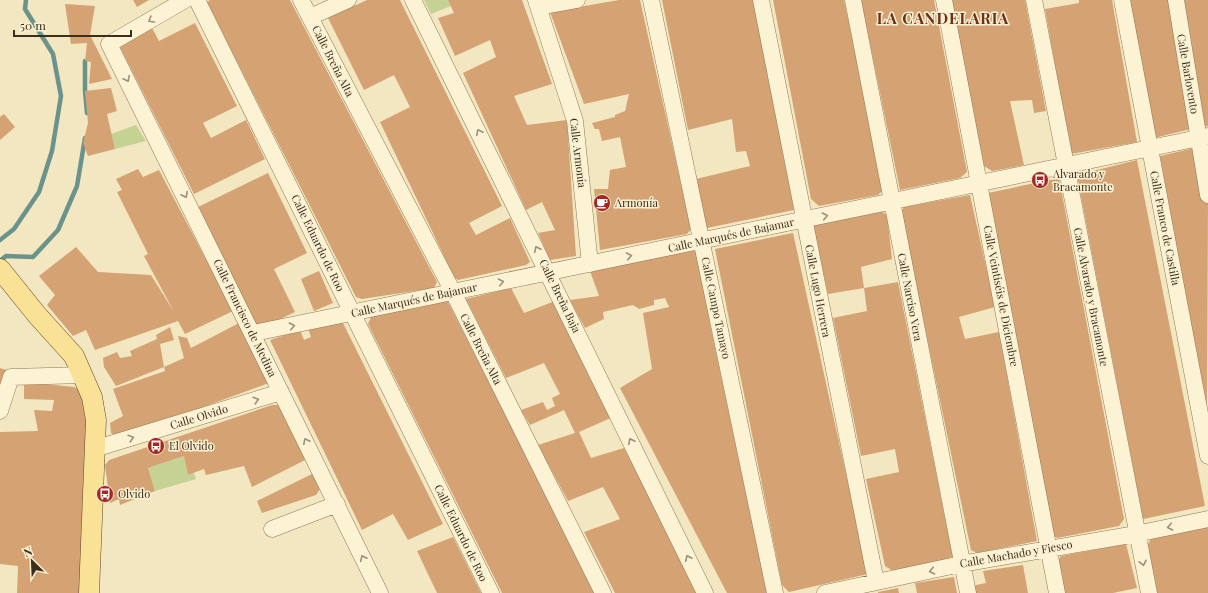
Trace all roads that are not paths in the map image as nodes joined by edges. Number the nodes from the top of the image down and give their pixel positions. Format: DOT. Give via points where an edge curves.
graph roads {
  1 [pos="185,0"];
  2 [pos="197,0"];
  3 [pos="301,0"];
  4 [pos="348,0"];
  5 [pos="413,0"];
  6 [pos="577,0"];
  7 [pos="651,0"];
  8 [pos="761,0"];
  9 [pos="854,0"];
  10 [pos="944,0"];
  11 [pos="1034,0"];
  12 [pos="1122,0"];
  13 [pos="1176,0"];
  14 [pos="538,4"];
  15 [pos="310,17"];
  16 [pos="1204,137"];
  17 [pos="1150,148"];
  18 [pos="1066,166"];
  19 [pos="980,184"];
  20 [pos="1208,195"];
  21 [pos="892,202"];
  22 [pos="803,220"];
  23 [pos="702,241"];
  24 [pos="590,264"];
  25 [pos="0,269"];
  26 [pos="548,272"];
  27 [pos="453,292"];
  28 [pos="353,313"];
  29 [pos="254,334"];
  30 [pos="84,375"];
  31 [pos="281,392"];
  32 [pos="0,411"];
  33 [pos="94,449"];
  34 [pos="1208,456"];
  35 [pos="336,504"];
  36 [pos="1208,519"];
  37 [pos="272,529"];
  38 [pos="1136,534"];
  39 [pos="1048,548"];
  40 [pos="961,564"];
  41 [pos="876,582"];
  42 [pos="89,593"];
  43 [pos="380,593"];
  44 [pos="491,593"];
  45 [pos="603,593"];
  46 [pos="705,593"];
  47 [pos="775,593"];
  48 [pos="825,593"];
  49 [pos="968,593"];
  50 [pos="1056,593"];
  51 [pos="1149,593"];
  1 -- 29 [label="street, Calle Francisco de Medina, one-way" via="109,44"];
  2 -- 28 [label="street, Calle Eduardo de Roo"];
  3 -- 15 [label="street, Calle Breña Alta"];
  4 -- 15 [label="street"];
  26 -- 5 [label="street, Calle Breña Baja, one-way"];
  6 -- 14 [label="street"];
  7 -- 23 [label="street, Calle Campo Tamayo"];
  8 -- 22 [label="street, Calle Lugo Herrera"];
  9 -- 21 [label="street, Calle Narciso Vera"];
  10 -- 19 [label="street, Calle Veintiséis de Diciembre"];
  11 -- 18 [label="street, Calle Alvarado y Bracamonte"];
  12 -- 17 [label="street, Calle Franco de Castilla"];
  13 -- 16 [label="street, Calle Barlovento"];
  14 -- 24 [label="street, Calle Armonía" via="575,121"];
  15 -- 27 [label="street, Calle Breña Alta"];
  16 -- 17 [label="street, Calle Marqués de Bajamar"];
  16 -- 20 [label="street, Calle Barlovento"];
  17 -- 18 [label="street, Calle Marqués de Bajamar"];
  17 -- 34 [label="street, Calle Franco de Castilla"];
  18 -- 19 [label="street, Calle Marqués de Bajamar"];
  18 -- 38 [label="street, Calle Alvarado y Bracamonte"];
  19 -- 21 [label="street, Calle Marqués de Bajamar"];
  19 -- 39 [label="street, Calle Veintiséis de Diciembre"];
  22 -- 21 [label="street, Calle Marqués de Bajamar, one-way"];
  21 -- 40 [label="street, Calle Narciso Vera"];
  22 -- 23 [label="street, Calle Marqués de Bajamar"];
  22 -- 41 [label="street, Calle Lugo Herrera"];
  24 -- 23 [label="street, Calle Marqués de Bajamar, one-way"];
  23 -- 47 [label="street, Calle Campo Tamayo"];
  24 -- 26 [label="street, Calle Marqués de Bajamar"];
  25 -- 30 [label="main road" via="36,315 74,356"];
  27 -- 26 [label="street, Calle Marqués de Bajamar, one-way"];
  46 -- 26 [label="street, Calle Breña Baja, one-way"];
  27 -- 28 [label="street, Calle Marqués de Bajamar"];
  27 -- 45 [label="street, Calle Breña Alta"];
  29 -- 28 [label="street, Calle Marqués de Bajamar, one-way"];
  28 -- 44 [label="street, Calle Eduardo de Roo"];
  29 -- 31 [label="street, Calle Francisco de Medina"];
  30 -- 32 [label="street" via="11,377"];
  30 -- 33 [label="main road" via="96,420"];
  33 -- 31 [label="street, Calle Olvido, one-way"];
  35 -- 31 [label="street, Calle Francisco de Medina, one-way"];
  33 -- 42 [label="main road"];
  35 -- 37 [label="street"];
  43 -- 35 [label="street, Calle Francisco de Medina, one-way"];
  36 -- 38 [label="street, Calle Machado y Fiesco, one-way"];
  38 -- 39 [label="street, Calle Machado y Fiesco"];
  38 -- 51 [label="street, Calle Alvarado y Bracamonte, one-way"];
  39 -- 40 [label="street, Calle Machado y Fiesco"];
  39 -- 50 [label="street, Calle Veintiséis de Diciembre"];
  40 -- 41 [label="street, Calle Machado y Fiesco, one-way"];
  40 -- 49 [label="street, Calle Narciso Vera"];
  41 -- 48 [label="street, Calle Machado y Fiesco"];
}
